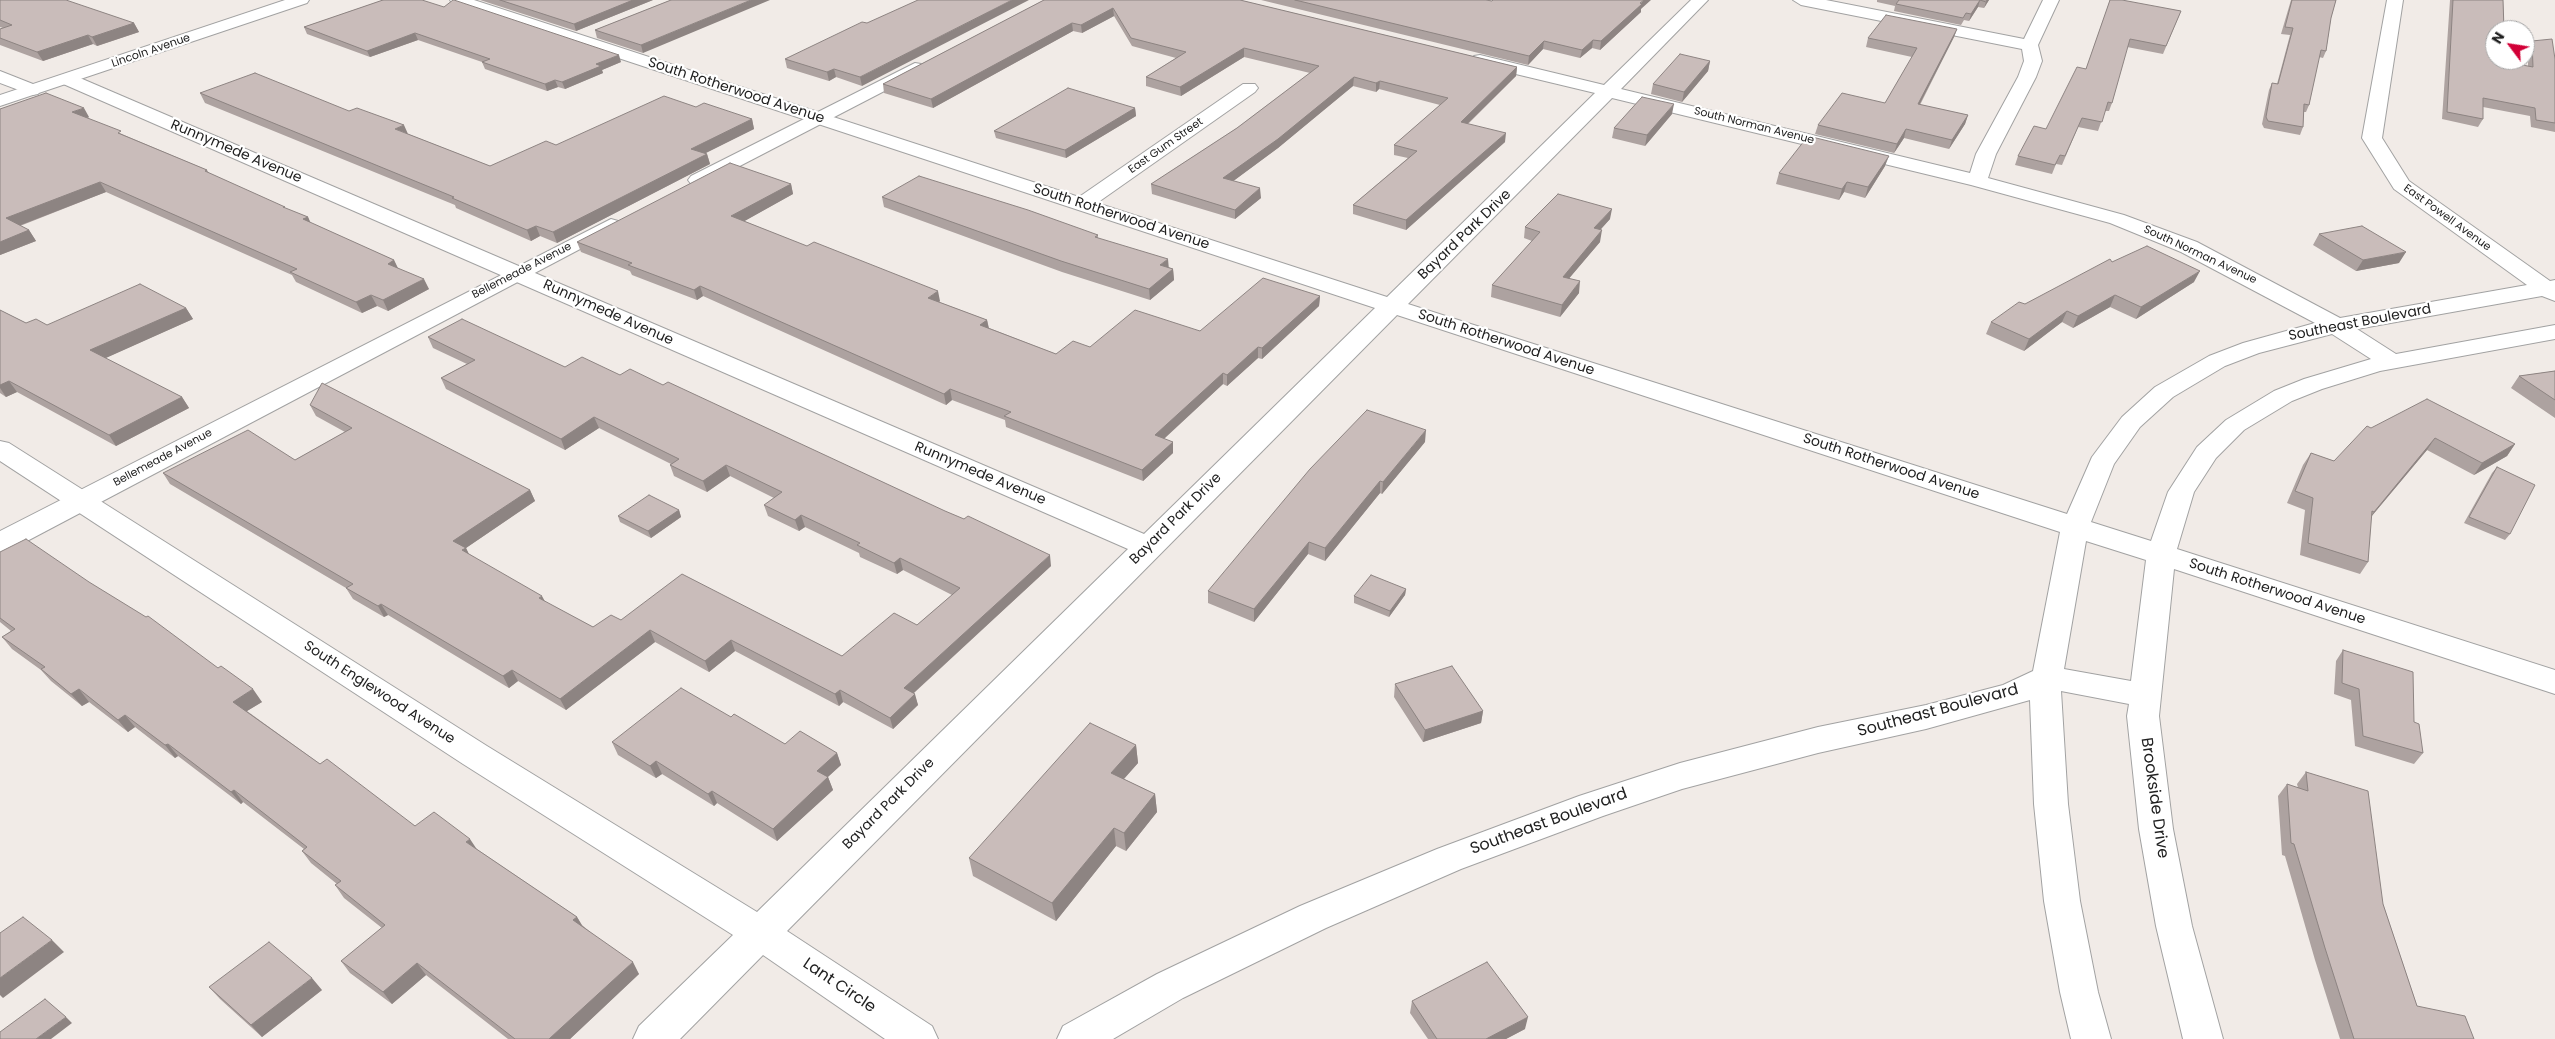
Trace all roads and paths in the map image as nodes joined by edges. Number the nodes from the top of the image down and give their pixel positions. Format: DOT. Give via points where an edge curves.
graph roads {
  1 [pos="301,0"];
  2 [pos="458,0"];
  3 [pos="1700,0"];
  4 [pos="1801,0"];
  5 [pos="2051,0"];
  6 [pos="2395,0"];
  7 [pos="602,28"];
  8 [pos="576,39"];
  9 [pos="2030,45"];
  10 [pos="1461,55"];
  11 [pos="932,59"];
  12 [pos="0,76"];
  13 [pos="67,79"];
  14 [pos="1249,88"];
  15 [pos="32,90"];
  16 [pos="1610,91"];
  17 [pos="0,101"];
  18 [pos="818,118"];
  19 [pos="1977,180"];
  20 [pos="678,190"];
  21 [pos="1082,204"];
  22 [pos="628,216"];
  23 [pos="518,273"];
  24 [pos="2552,290"];
  25 [pos="1392,306"];
  26 [pos="2336,326"];
  27 [pos="2555,332"];
  28 [pos="2392,362"];
  29 [pos="0,449"];
  30 [pos="81,501"];
  31 [pos="2075,526"];
  32 [pos="0,543"];
  33 [pos="1149,547"];
  34 [pos="2161,554"];
  35 [pos="2047,678"];
  36 [pos="2555,682"];
  37 [pos="2146,696"];
  38 [pos="760,933"];
  39 [pos="653,1039"];
  40 [pos="918,1039"];
  41 [pos="1077,1039"];
  42 [pos="2091,1039"];
  43 [pos="2203,1039"];
  1 -- 13 [label="street, Lincoln Avenue"];
  2 -- 8 [label="street, South Rotherwood Avenue"];
  3 -- 16 [label="street, Bayard Park Drive"];
  4 -- 9 [label="street"];
  5 -- 9 [label="street"];
  6 -- 24 [label="street, East Powell Avenue" via="2372,138 2401,185"];
  7 -- 8 [label="street"];
  8 -- 18 [label="street, South Rotherwood Avenue"];
  9 -- 19 [label="street" via="2033,61 1986,154"];
  10 -- 16 [label="street, South Norman Avenue"];
  11 -- 18 [label="street"];
  12 -- 15 [label="street"];
  13 -- 15 [label="street, Lincoln Avenue"];
  13 -- 23 [label="street, Runnymede Avenue"];
  14 -- 21 [label="street, East Gum Street"];
  15 -- 17 [label="street, Lincoln Avenue"];
  16 -- 19 [label="street, South Norman Avenue"];
  16 -- 25 [label="street, Bayard Park Drive"];
  18 -- 20 [label="street"];
  18 -- 21 [label="street, South Rotherwood Avenue"];
  19 -- 26 [label="street, South Norman Avenue" via="2083,208 2148,230 2238,272"];
  21 -- 25 [label="street, South Rotherwood Avenue"];
  22 -- 23 [label="street, Bellemeade Avenue"];
  23 -- 30 [label="street, Bellemeade Avenue"];
  23 -- 33 [label="street, Runnymede Avenue"];
  24 -- 26 [label="street, Southeast Boulevard"];
  25 -- 31 [label="street, South Rotherwood Avenue"];
  25 -- 33 [label="street, Bayard Park Drive"];
  26 -- 28 [label="street, South Norman Avenue"];
  26 -- 31 [label="street, Southeast Boulevard" via="2242,351 2217,361 2164,392 2131,422 2101,463"];
  27 -- 28 [label="street"];
  28 -- 34 [label="street" via="2313,384 2283,396 2235,426 2206,453 2181,492"];
  29 -- 30 [label="street, South Englewood Avenue"];
  30 -- 32 [label="street, Bellemeade Avenue"];
  30 -- 38 [label="street, South Englewood Avenue" via="475,755"];
  31 -- 34 [label="street, South Rotherwood Avenue"];
  31 -- 35 [label="street, Southeast Boulevard"];
  33 -- 38 [label="street, Bayard Park Drive"];
  34 -- 36 [label="street, South Rotherwood Avenue"];
  34 -- 37 [label="street, Brookside Drive"];
  35 -- 37 [label="street"];
  35 -- 41 [label="street, Southeast Boulevard" via="2011,695 1680,776 1582,809 1449,859 1313,917 1170,986"];
  35 -- 42 [label="street" via="2051,804 2062,901"];
  37 -- 43 [label="street, Brookside Drive" via="2143,716 2156,829 2174,926"];
  38 -- 39 [label="street, Bayard Park Drive"];
  38 -- 40 [label="street, Lant Circle"];
}
